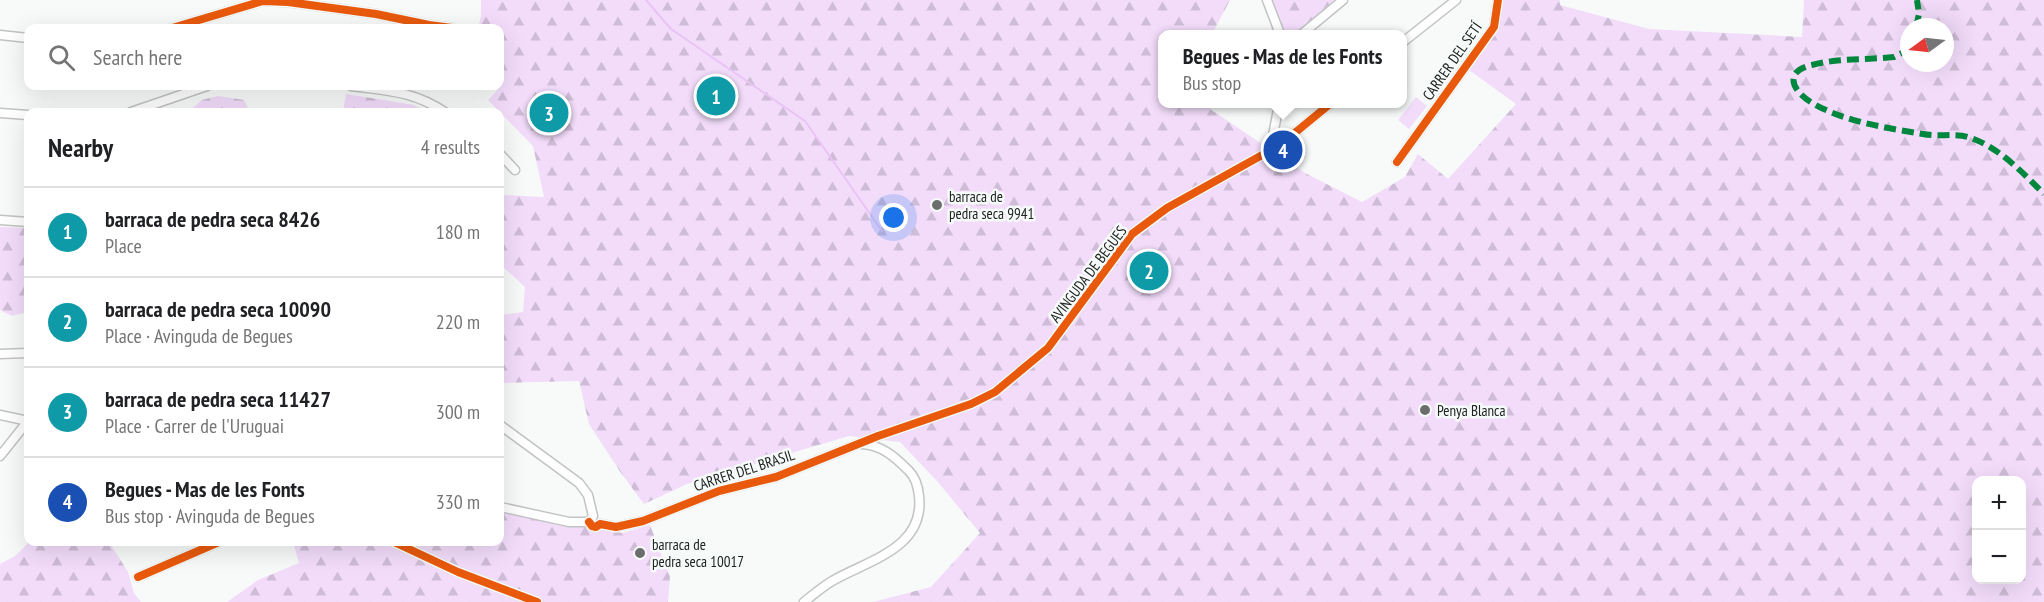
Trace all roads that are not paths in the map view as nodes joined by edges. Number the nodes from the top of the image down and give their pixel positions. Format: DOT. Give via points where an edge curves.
graph roads {
  1 [pos="1268,0"];
  2 [pos="1343,0"];
  3 [pos="1456,0"];
  4 [pos="1498,0"];
  5 [pos="265,1"];
  6 [pos="186,24"];
  7 [pos="420,24"];
  8 [pos="1279,30"];
  9 [pos="1307,30"];
  10 [pos="0,35"];
  11 [pos="24,38"];
  12 [pos="1407,39"];
  13 [pos="195,90"];
  14 [pos="382,90"];
  15 [pos="143,108"];
  16 [pos="438,108"];
  17 [pos="1278,108"];
  18 [pos="1325,108"];
  19 [pos="0,113"];
  20 [pos="24,115"];
  21 [pos="1270,151"];
  22 [pos="504,158"];
  23 [pos="1397,162"];
  24 [pos="515,170"];
  25 [pos="0,220"];
  26 [pos="24,222"];
  27 [pos="24,353"];
  28 [pos="0,354"];
  29 [pos="0,415"];
  30 [pos="24,420"];
  31 [pos="24,426"];
  32 [pos="504,427"];
  33 [pos="862,444"];
  34 [pos="0,456"];
  35 [pos="504,508"];
  36 [pos="591,519"];
  37 [pos="210,546"];
  38 [pos="403,546"];
  39 [pos="138,577"];
  40 [pos="537,602"];
  41 [pos="804,602"];
  1 -- 8 [label="street"];
  2 -- 9 [label="street"];
  3 -- 12 [label="street"];
  4 -- 23 [label="street, CARRER DEL SETÍ" via="1494,27"];
  5 -- 6 [label="street"];
  5 -- 7 [label="street" via="376,14"];
  10 -- 11 [label="street"];
  13 -- 15 [label="street"];
  14 -- 16 [label="street" via="419,97"];
  17 -- 21 [label="street"];
  18 -- 21 [label="street, AVINGUDA DE BEGUES"];
  19 -- 20 [label="street"];
  21 -- 33 [label="street, AVINGUDA DE BEGUES" via="1167,208 1132,234 1048,348 995,392"];
  22 -- 24 [label="street"];
  25 -- 26 [label="street"];
  27 -- 28 [label="street"];
  29 -- 30 [label="street"];
  31 -- 34 [label="street"];
  32 -- 36 [label="street" via="579,483 588,495"];
  33 -- 36 [label="street, CARRER DEL BRASIL" via="776,477 719,490 643,521 594,527"];
  33 -- 41 [label="street" via="881,448 912,474 919,491 918,516 906,538 894,549 833,580"];
  35 -- 36 [label="street, CARRER DEL BRASIL" via="569,522"];
  37 -- 39 [label="street"];
  38 -- 40 [label="street"];
}
